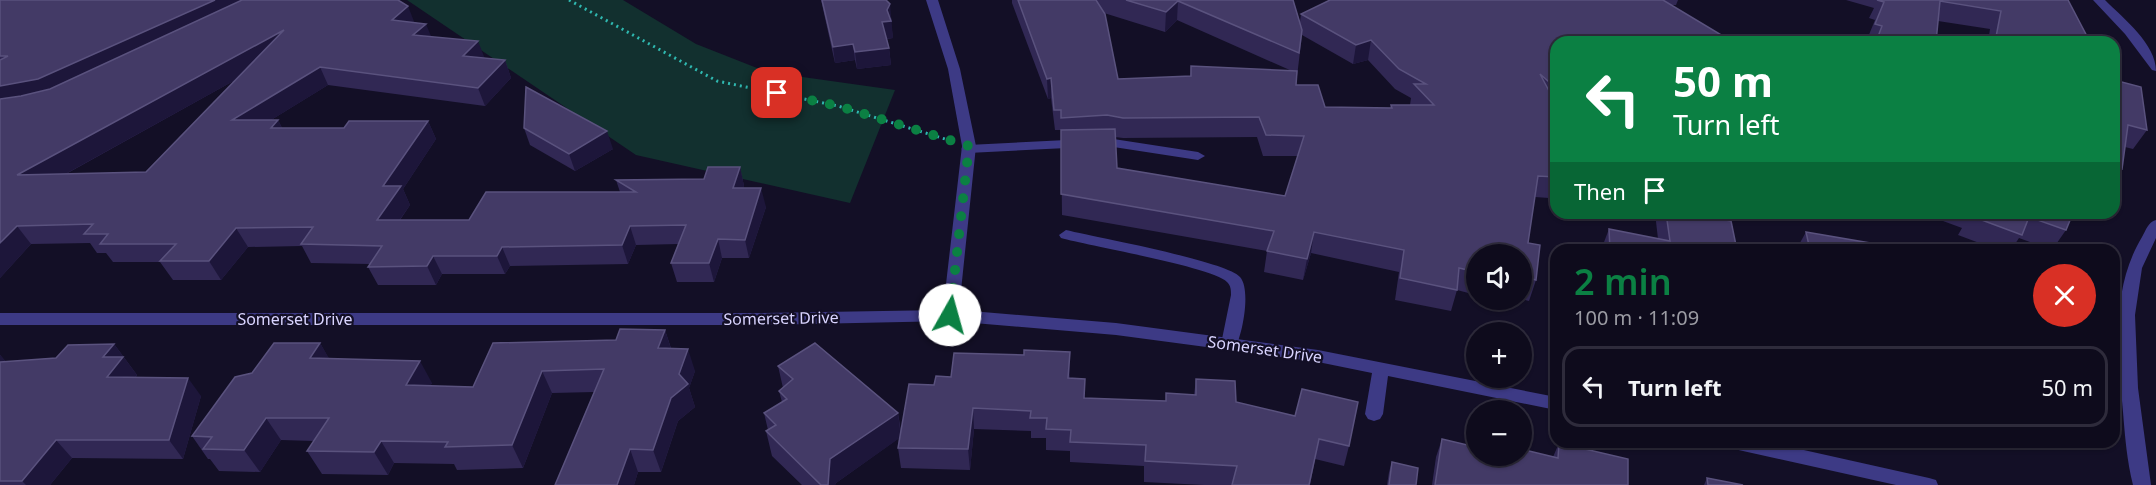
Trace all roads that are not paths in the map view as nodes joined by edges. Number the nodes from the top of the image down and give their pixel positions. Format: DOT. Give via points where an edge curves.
graph roads {
  1 [pos="932,0"];
  2 [pos="2099,0"];
  3 [pos="2156,67"];
  4 [pos="969,147"];
  5 [pos="1198,156"];
  6 [pos="2156,225"];
  7 [pos="1066,235"];
  8 [pos="950,315"];
  9 [pos="0,319"];
  10 [pos="1229,344"];
  11 [pos="1381,368"];
  12 [pos="1550,403"];
  13 [pos="1374,414"];
  14 [pos="1761,448"];
  15 [pos="1929,485"];
  16 [pos="2142,485"];
  1 -- 4 [label="street" via="954,69"];
  2 -- 3 [label="street"];
  4 -- 5 [label="street" via="1107,142"];
  4 -- 8 [label="street"];
  6 -- 16 [label="street" via="2136,266 2126,315 2127,366"];
  7 -- 10 [label="street" via="1202,266 1234,279 1240,289"];
  8 -- 9 [label="street, Somerset Drive" via="761,319"];
  8 -- 10 [label="street, Somerset Drive" via="1116,329"];
  10 -- 11 [label="street, Somerset Drive"];
  11 -- 12 [label="street, Somerset Drive"];
  11 -- 13 [label="street"];
  14 -- 15 [label="street"];
}
